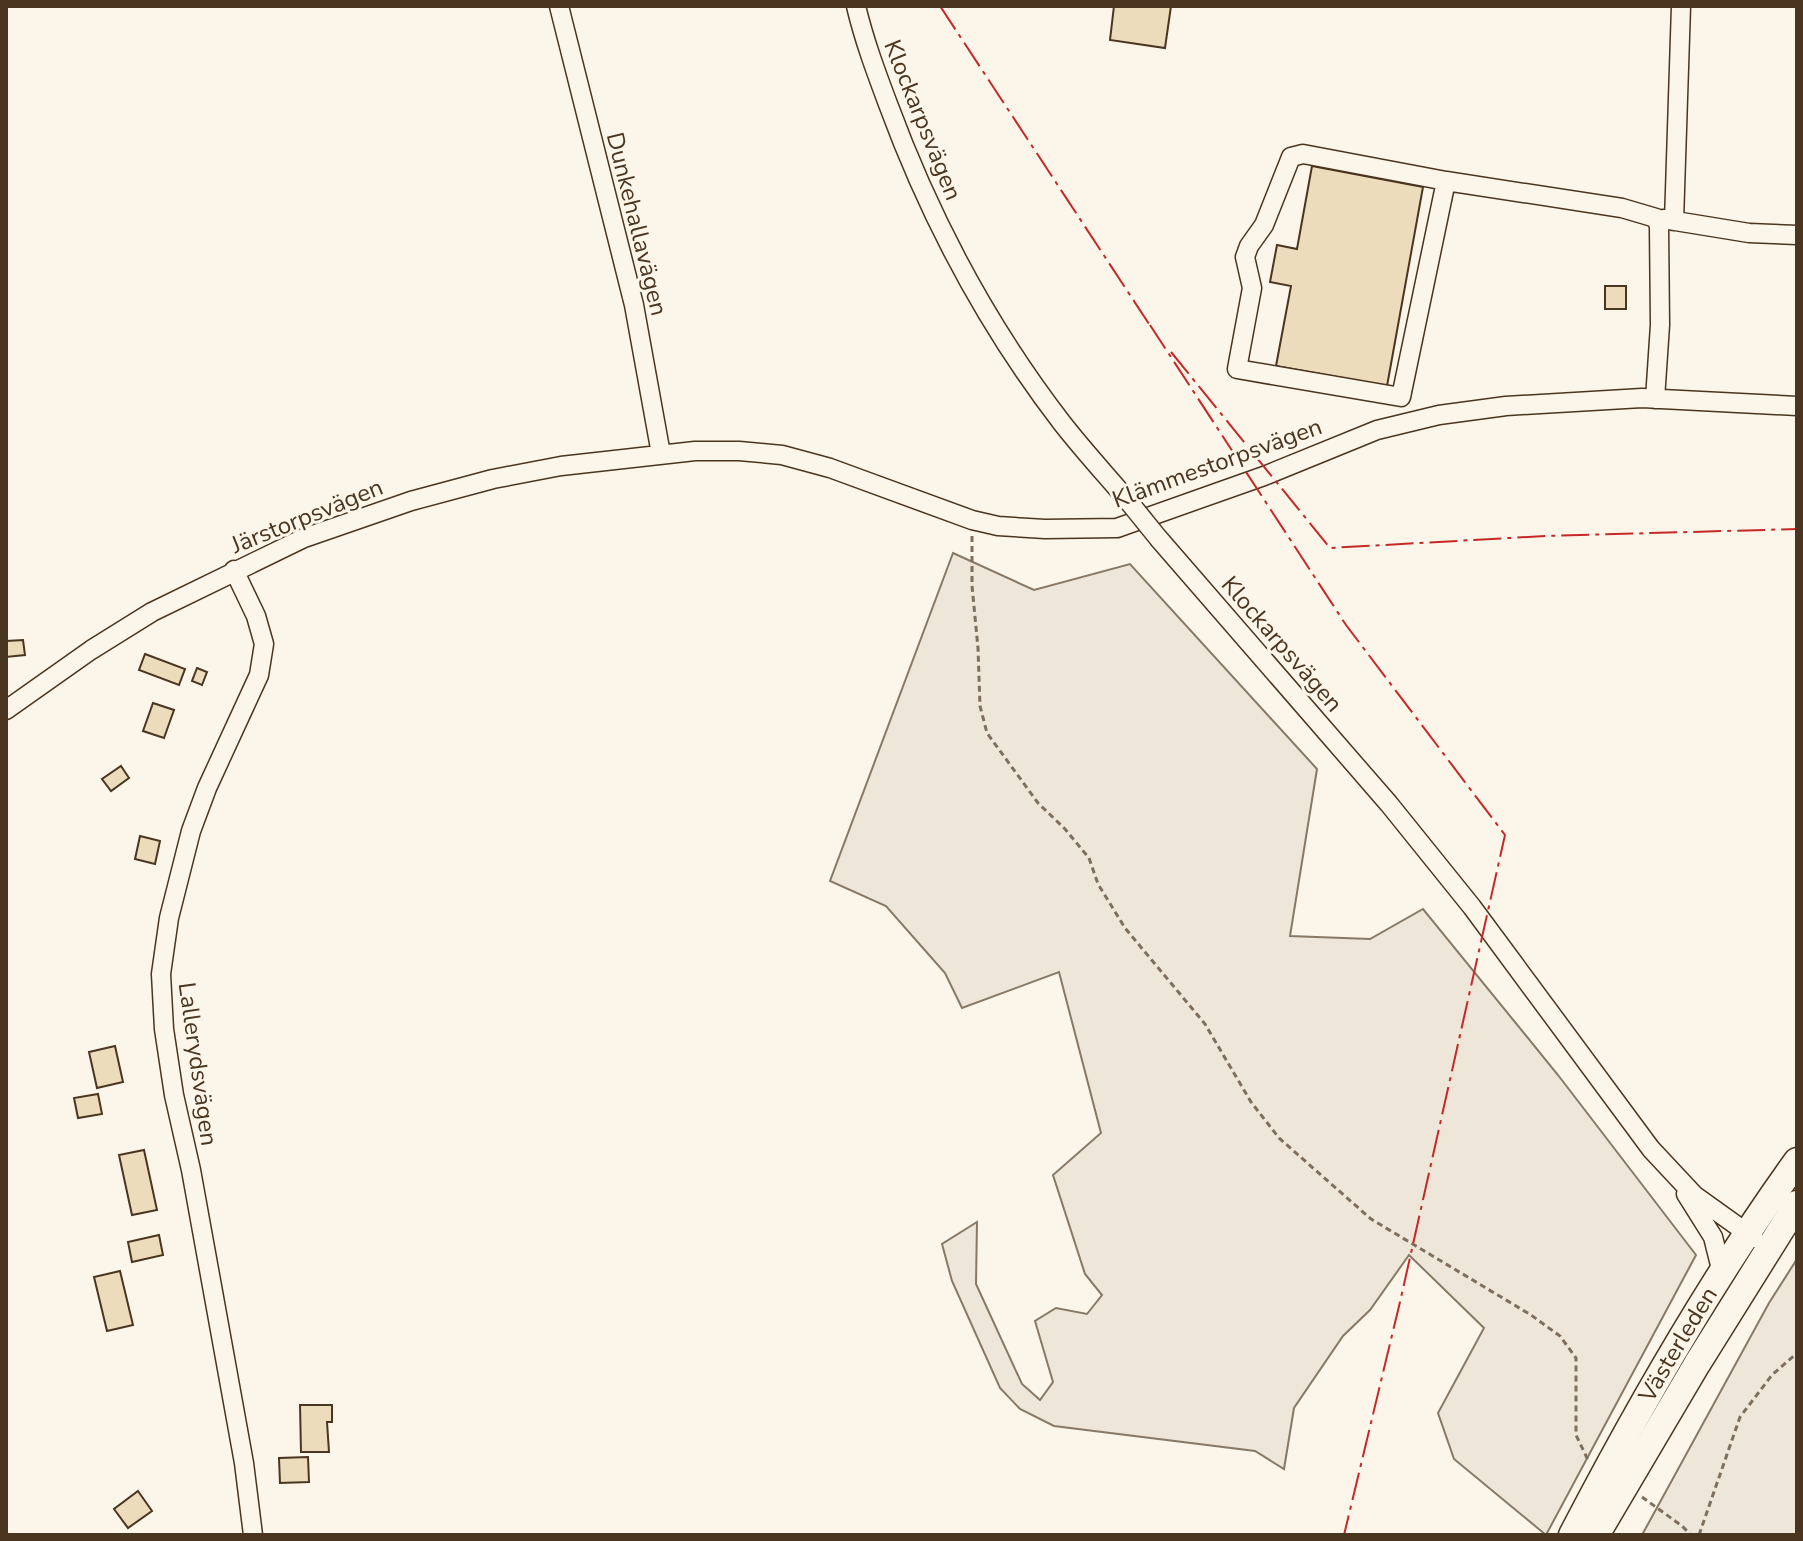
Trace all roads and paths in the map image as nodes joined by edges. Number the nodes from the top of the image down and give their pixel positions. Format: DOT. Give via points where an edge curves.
graph roads {
  1 [pos="559,6"];
  2 [pos="856,6"];
  3 [pos="1681,6"];
  4 [pos="1446,181"];
  5 [pos="1665,220"];
  6 [pos="1797,235"];
  7 [pos="1655,399"];
  8 [pos="1797,406"];
  9 [pos="661,454"];
  10 [pos="972,520"];
  11 [pos="234,570"];
  12 [pos="6,710"];
  13 [pos="1797,1161"];
  14 [pos="1671,1171"];
  15 [pos="1797,1204"];
  16 [pos="1758,1241"];
  17 [pos="1722,1273"];
  18 [pos="1797,1353"];
  19 [pos="1591,1467"];
  20 [pos="1642,1497"];
  21 [pos="253,1535"];
  22 [pos="1572,1535"];
  23 [pos="1596,1535"];
  24 [pos="1691,1535"];
  25 [pos="1699,1535"];
  1 -- 9 [label="street, Dunkehallavägen" via="634,305"];
  2 -- 14 [label="street, Klockarpsvägen, bridge" via="900,136 936,218 1003,337 1062,422 1399,816"];
  3 -- 5 [label="street"];
  4 -- 4 [label="street" via="1303,154 1291,157 1245,257 1252,288 1237,369 1401,397"];
  4 -- 5 [label="street" via="1622,208"];
  5 -- 6 [label="street"];
  5 -- 7 [label="street" via="1659,226"];
  7 -- 8 [label="street, Klämmestorpsvägen"];
  7 -- 10 [label="street, Klämmestorpsvägen" via="1506,406 1439,415 1377,430 1117,528 1045,529"];
  9 -- 10 [label="street, Klämmestorpsvägen" via="782,455"];
  9 -- 11 [label="street, Järstorpsvägen" via="561,466 438,493 304,538"];
  10 -- 19 [label="path" via="980,706 987,733 1038,803 1089,858 1125,928 1205,1024 1279,1138 1371,1219 1560,1336 1576,1358 1576,1435"];
  11 -- 12 [label="street, Järstorpsvägen" via="152,612"];
  11 -- 21 [label="street, Lallerydsvägen" via="264,644 259,675 191,831 161,974 174,1095"];
  13 -- 16 [label="highway, Västerleden"];
  14 -- 16 [label="street, Klockarpsvägen" via="1694,1195"];
  14 -- 17 [label="street" via="1713,1237"];
  15 -- 16 [label="highway, Västerleden"];
  16 -- 17 [label="highway, Västerleden"];
  16 -- 23 [label="highway, Västerleden"];
  17 -- 22 [label="highway, Västerleden"];
  18 -- 25 [label="path" via="1772,1375 1740,1417"];
  20 -- 24 [label="path"];
}
